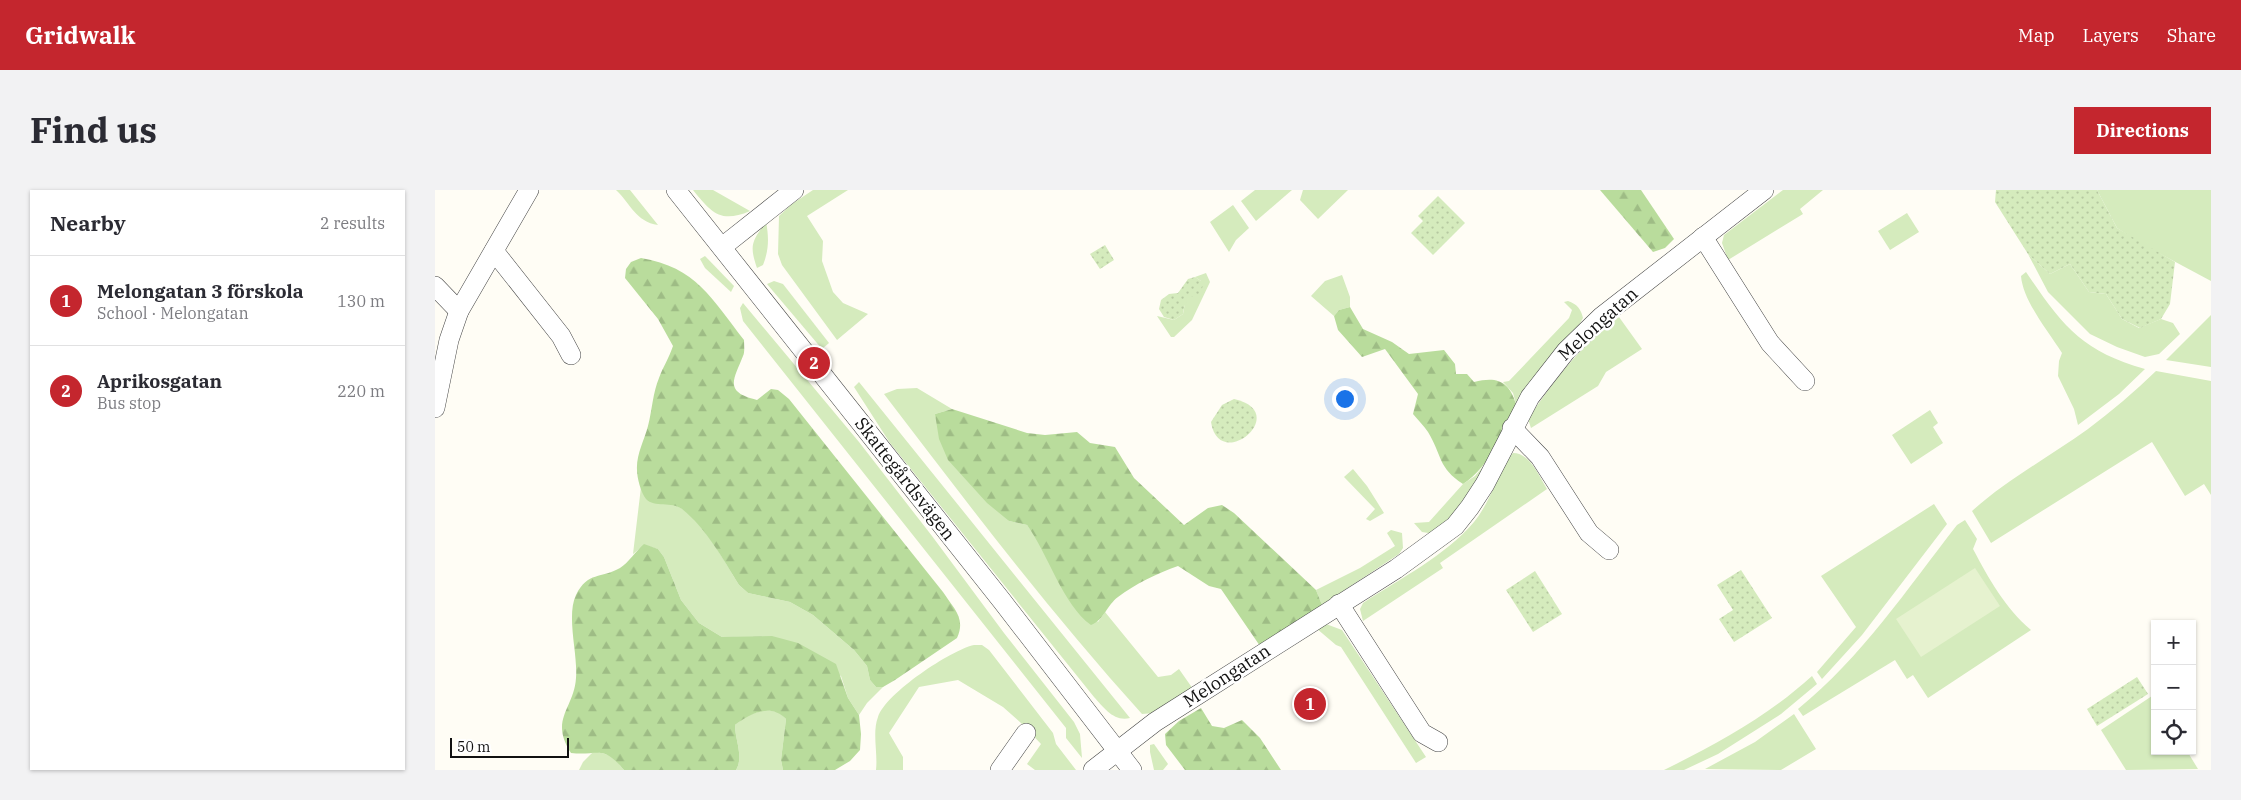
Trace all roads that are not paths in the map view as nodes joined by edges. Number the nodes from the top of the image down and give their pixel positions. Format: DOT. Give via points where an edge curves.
graph roads {
  1 [pos="529,190"];
  2 [pos="676,190"];
  3 [pos="795,190"];
  4 [pos="1764,190"];
  5 [pos="1703,237"];
  6 [pos="722,247"];
  7 [pos="494,251"];
  8 [pos="435,286"];
  9 [pos="459,310"];
  10 [pos="571,354"];
  11 [pos="1805,381"];
  12 [pos="435,408"];
  13 [pos="1512,428"];
  14 [pos="1609,550"];
  15 [pos="1339,604"];
  16 [pos="1026,733"];
  17 [pos="1438,742"];
  18 [pos="1117,751"];
  19 [pos="1000,770"];
  20 [pos="1093,770"];
  21 [pos="1131,770"];
  1 -- 7 [label="street"];
  2 -- 6 [label="street, Skattegårdsvägen"];
  3 -- 6 [label="street"];
  4 -- 5 [label="street, Melongatan"];
  5 -- 11 [label="street" via="1770,343"];
  5 -- 13 [label="street, Melongatan" via="1601,317 1566,351 1530,397"];
  6 -- 18 [label="street, Skattegårdsvägen"];
  7 -- 9 [label="street"];
  7 -- 10 [label="street" via="561,336"];
  8 -- 9 [label="street"];
  9 -- 12 [label="street" via="449,340"];
  13 -- 14 [label="street" via="1540,457 1589,533"];
  13 -- 15 [label="street, Melongatan" via="1485,484 1455,526 1396,569"];
  15 -- 17 [label="street" via="1422,733"];
  15 -- 18 [label="street, Melongatan" via="1155,722"];
  16 -- 19 [label="street"];
  18 -- 20 [label="street, Melongatan"];
  18 -- 21 [label="street, Skattegårdsvägen"];
}
